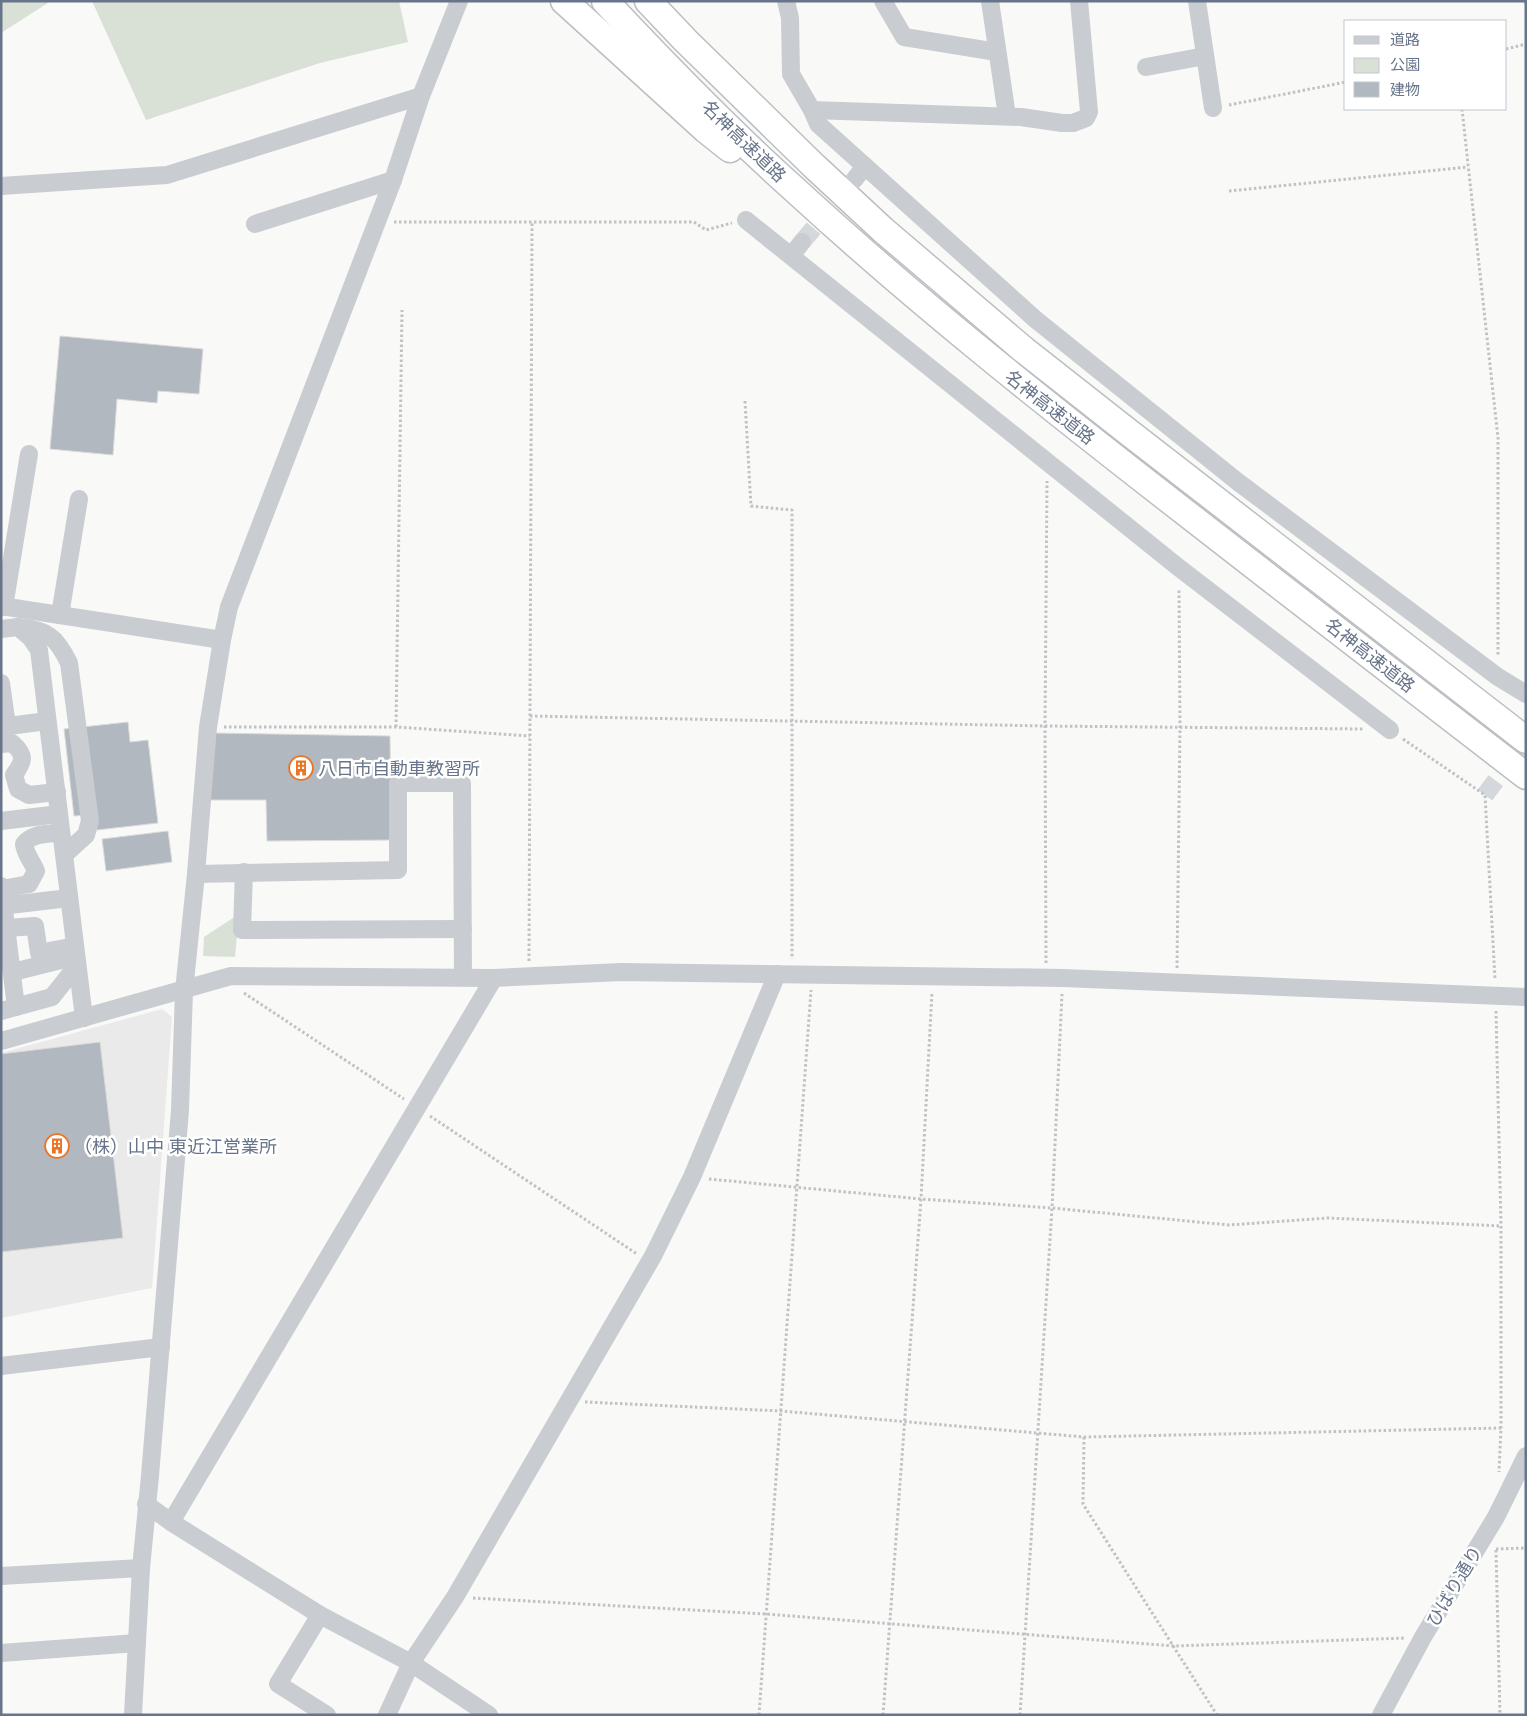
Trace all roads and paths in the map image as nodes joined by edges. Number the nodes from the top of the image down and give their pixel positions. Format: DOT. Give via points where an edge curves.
graph roads {
  1 [pos="459,1"];
  2 [pos="564,1"];
  3 [pos="605,1"];
  4 [pos="648,1"];
  5 [pos="786,1"];
  6 [pos="884,1"];
  7 [pos="990,1"];
  8 [pos="1079,1"];
  9 [pos="1197,1"];
  10 [pos="1525,1"];
  11 [pos="1526,6"];
  12 [pos="1526,44"];
  13 [pos="1507,49"];
  14 [pos="997,52"];
  15 [pos="1205,56"];
  16 [pos="1146,67"];
  17 [pos="1344,82"];
  18 [pos="421,96"];
  19 [pos="1213,108"];
  20 [pos="812,110"];
  21 [pos="1462,110"];
  22 [pos="1006,116"];
  23 [pos="1468,167"];
  24 [pos="393,180"];
  25 [pos="1,186"];
  26 [pos="1229,191"];
  27 [pos="746,220"];
  28 [pos="376,222"];
  29 [pos="532,222"];
  30 [pos="255,224"];
  31 [pos="402,310"];
  32 [pos="1005,371"];
  33 [pos="745,401"];
  34 [pos="29,454"];
  35 [pos="1047,461"];
  36 [pos="79,499"];
  37 [pos="1178,567"];
  38 [pos="3,607"];
  39 [pos="60,616"];
  40 [pos="9,628"];
  41 [pos="222,640"];
  42 [pos="1498,677"];
  43 [pos="1,683"];
  44 [pos="1526,694"];
  45 [pos="530,716"];
  46 [pos="46,721"];
  47 [pos="1045,726"];
  48 [pos="4,727"];
  49 [pos="208,727"];
  50 [pos="396,727"];
  51 [pos="1180,727"];
  52 [pos="1390,730"];
  53 [pos="530,736"];
  54 [pos="1526,740"];
  55 [pos="1,744"];
  56 [pos="1526,776"];
  57 [pos="57,792"];
  58 [pos="59,814"];
  59 [pos="1,821"];
  60 [pos="61,833"];
  61 [pos="64,854"];
  62 [pos="244,872"];
  63 [pos="196,874"];
  64 [pos="2,896"];
  65 [pos="69,898"];
  66 [pos="7,928"];
  67 [pos="463,929"];
  68 [pos="76,951"];
  69 [pos="13,972"];
  70 [pos="784,974"];
  71 [pos="812,975"];
  72 [pos="933,976"];
  73 [pos="462,977"];
  74 [pos="529,977"];
  75 [pos="494,978"];
  76 [pos="1055,978"];
  77 [pos="1177,983"];
  78 [pos="240,990"];
  79 [pos="184,991"];
  80 [pos="1496,997"];
  81 [pos="1526,997"];
  82 [pos="9,1009"];
  83 [pos="84,1018"];
  84 [pos="1,1041"];
  85 [pos="416,1107"];
  86 [pos="692,1177"];
  87 [pos="921,1199"];
  88 [pos="1052,1208"];
  89 [pos="1501,1226"];
  90 [pos="650,1263"];
  91 [pos="161,1346"];
  92 [pos="1,1366"];
  93 [pos="570,1401"];
  94 [pos="781,1411"];
  95 [pos="904,1421"];
  96 [pos="1501,1428"];
  97 [pos="1039,1433"];
  98 [pos="1084,1437"];
  99 [pos="1526,1456"];
  100 [pos="1498,1478"];
  101 [pos="146,1504"];
  102 [pos="1496,1517"];
  103 [pos="171,1522"];
  104 [pos="1526,1548"];
  105 [pos="1496,1549"];
  106 [pos="141,1568"];
  107 [pos="1,1576"];
  108 [pos="455,1597"];
  109 [pos="766,1614"];
  110 [pos="320,1615"];
  111 [pos="889,1624"];
  112 [pos="1024,1634"];
  113 [pos="1423,1637"];
  114 [pos="137,1643"];
  115 [pos="1174,1646"];
  116 [pos="1,1653"];
  117 [pos="411,1663"];
  118 [pos="133,1715"];
  119 [pos="327,1715"];
  120 [pos="387,1715"];
  121 [pos="489,1715"];
  122 [pos="759,1715"];
  123 [pos="883,1715"];
  124 [pos="1020,1715"];
  125 [pos="1217,1715"];
  126 [pos="1381,1715"];
  127 [pos="1500,1715"];
  1 -- 18 [label="street"];
  2 -- 32 [label="highway" via="706,130"];
  3 -- 32 [label="highway, 名神高速道路" via="791,187"];
  4 -- 54 [label="highway, 名神高速道路" via="842,192 1024,350"];
  5 -- 20 [label="street" via="790,18 791,74"];
  6 -- 14 [label="street" via="904,37"];
  7 -- 14 [label="street"];
  8 -- 22 [label="street" via="1089,112 1086,118 1062,123"];
  9 -- 15 [label="street"];
  10 -- 11 [label="path"];
  12 -- 13 [label="path"];
  14 -- 22 [label="street"];
  15 -- 16 [label="street"];
  15 -- 19 [label="street"];
  17 -- 19 [label="path"];
  18 -- 24 [label="street"];
  18 -- 25 [label="street" via="166,175"];
  20 -- 22 [label="street"];
  20 -- 42 [label="street" via="818,124 860,173 1035,318 1238,482"];
  21 -- 23 [label="path"];
  23 -- 26 [label="path"];
  23 -- 42 [label="path" via="1498,438"];
  24 -- 28 [label="street"];
  24 -- 30 [label="street"];
  27 -- 29 [label="path" via="706,230 694,222"];
  27 -- 35 [label="street" via="796,249"];
  28 -- 29 [label="path"];
  28 -- 41 [label="street" via="229,607"];
  29 -- 45 [label="path"];
  31 -- 50 [label="path"];
  32 -- 56 [label="highway, 名神高速道路"];
  33 -- 70 [label="path" via="751,506 792,510"];
  34 -- 38 [label="street"];
  35 -- 37 [label="street"];
  35 -- 47 [label="path"];
  36 -- 39 [label="street"];
  37 -- 51 [label="path"];
  37 -- 52 [label="street"];
  38 -- 39 [label="street"];
  39 -- 41 [label="street"];
  40 -- 46 [label="street" via="30,637 39,650"];
  40 -- 61 [label="street" via="36,629 50,635 62,648 69,663 90,821 86,835"];
  41 -- 49 [label="street"];
  42 -- 44 [label="street"];
  43 -- 48 [label="street"];
  45 -- 47 [label="path"];
  45 -- 53 [label="path"];
  46 -- 48 [label="street"];
  46 -- 57 [label="street"];
  47 -- 51 [label="path"];
  47 -- 76 [label="path"];
  49 -- 50 [label="path"];
  49 -- 63 [label="street"];
  50 -- 53 [label="path"];
  51 -- 52 [label="path"];
  51 -- 77 [label="path"];
  52 -- 80 [label="path" via="1485,795"];
  53 -- 74 [label="path"];
  55 -- 57 [label="street" via="12,742 20,750 21,765 14,775 18,789 29,795"];
  57 -- 58 [label="street"];
  58 -- 59 [label="street"];
  58 -- 60 [label="street"];
  60 -- 61 [label="street"];
  60 -- 64 [label="street" via="28,838 24,844 25,852 36,871 28,884"];
  61 -- 65 [label="street"];
  62 -- 63 [label="street"];
  62 -- 67 [label="street" via="242,930"];
  62 -- 67 [label="street" via="398,870 398,783 462,784"];
  63 -- 79 [label="street"];
  64 -- 65 [label="street"];
  64 -- 66 [label="street"];
  65 -- 68 [label="street"];
  66 -- 68 [label="street" via="35,926 39,952"];
  66 -- 69 [label="street"];
  67 -- 73 [label="street"];
  68 -- 69 [label="street"];
  68 -- 82 [label="street" via="75,968 52,997"];
  68 -- 83 [label="street"];
  69 -- 82 [label="street"];
  70 -- 71 [label="street"];
  70 -- 74 [label="street" via="621,972"];
  70 -- 86 [label="street"];
  71 -- 72 [label="street"];
  71 -- 94 [label="path"];
  72 -- 76 [label="street"];
  72 -- 87 [label="path"];
  73 -- 75 [label="street"];
  73 -- 79 [label="street" via="231,976"];
  74 -- 75 [label="street"];
  75 -- 85 [label="street"];
  76 -- 77 [label="street"];
  76 -- 88 [label="path"];
  77 -- 80 [label="street"];
  78 -- 85 [label="path"];
  79 -- 83 [label="street"];
  79 -- 91 [label="street" via="180,1110"];
  80 -- 81 [label="street"];
  80 -- 89 [label="path"];
  83 -- 84 [label="street"];
  85 -- 90 [label="path"];
  85 -- 103 [label="street"];
  86 -- 87 [label="path"];
  86 -- 90 [label="street"];
  87 -- 88 [label="path"];
  87 -- 95 [label="path"];
  88 -- 89 [label="path" via="1229,1225 1328,1218"];
  88 -- 97 [label="path"];
  89 -- 96 [label="path"];
  90 -- 93 [label="street"];
  91 -- 92 [label="street"];
  91 -- 101 [label="street"];
  93 -- 94 [label="path"];
  93 -- 108 [label="street"];
  94 -- 95 [label="path"];
  94 -- 109 [label="path"];
  95 -- 97 [label="path"];
  95 -- 111 [label="path"];
  96 -- 98 [label="path"];
  96 -- 100 [label="path"];
  97 -- 98 [label="path"];
  97 -- 112 [label="path"];
  98 -- 115 [label="path" via="1083,1504"];
  99 -- 102 [label="street, ひばり通り"];
  101 -- 103 [label="street"];
  101 -- 106 [label="street"];
  102 -- 105 [label="path"];
  102 -- 113 [label="street, ひばり通り"];
  103 -- 110 [label="street"];
  104 -- 105 [label="path"];
  105 -- 127 [label="path"];
  106 -- 107 [label="street"];
  106 -- 114 [label="street"];
  108 -- 109 [label="path"];
  108 -- 117 [label="street"];
  109 -- 111 [label="path"];
  109 -- 122 [label="path"];
  110 -- 117 [label="street"];
  110 -- 119 [label="street" via="278,1684"];
  111 -- 112 [label="path"];
  111 -- 123 [label="path"];
  112 -- 115 [label="path"];
  112 -- 124 [label="path"];
  113 -- 115 [label="path"];
  113 -- 126 [label="street, ひばり通り"];
  114 -- 116 [label="street"];
  114 -- 118 [label="street"];
  115 -- 125 [label="path"];
  117 -- 120 [label="street"];
  117 -- 121 [label="street"];
}
